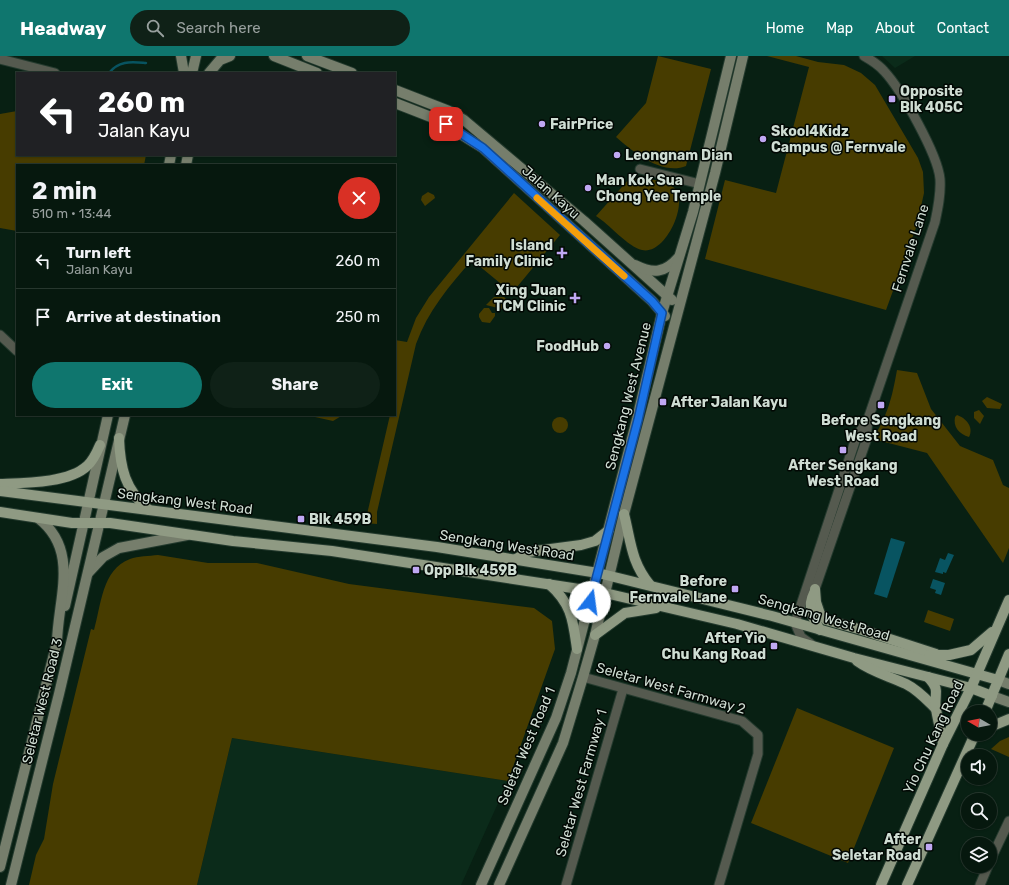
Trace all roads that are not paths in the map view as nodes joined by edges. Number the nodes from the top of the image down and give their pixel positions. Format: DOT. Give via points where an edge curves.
graph roads {
  1 [pos="181,56"];
  2 [pos="196,56"];
  3 [pos="212,56"];
  4 [pos="230,56"];
  5 [pos="274,56"];
  6 [pos="307,56"];
  7 [pos="731,56"];
  8 [pos="864,56"];
  9 [pos="744,57"];
  10 [pos="0,59"];
  11 [pos="51,72"];
  12 [pos="184,72"];
  13 [pos="192,72"];
  14 [pos="209,72"];
  15 [pos="210,72"];
  16 [pos="314,72"];
  17 [pos="349,72"];
  18 [pos="396,90"];
  19 [pos="396,102"];
  20 [pos="640,169"];
  21 [pos="700,184"];
  22 [pos="680,255"];
  23 [pos="631,263"];
  24 [pos="667,297"];
  25 [pos="679,305"];
  26 [pos="662,313"];
  27 [pos="674,324"];
  28 [pos="0,335"];
  29 [pos="16,350"];
  30 [pos="101,416"];
  31 [pos="108,416"];
  32 [pos="125,416"];
  33 [pos="105,428"];
  34 [pos="119,438"];
  35 [pos="100,445"];
  36 [pos="0,484"];
  37 [pos="0,491"];
  38 [pos="88,503"];
  39 [pos="103,505"];
  40 [pos="149,510"];
  41 [pos="0,512"];
  42 [pos="624,514"];
  43 [pos="38,518"];
  44 [pos="84,523"];
  45 [pos="98,523"];
  46 [pos="609,530"];
  47 [pos="187,535"];
  48 [pos="826,547"];
  49 [pos="514,560"];
  50 [pos="88,573"];
  51 [pos="598,574"];
  52 [pos="609,576"];
  53 [pos="549,584"];
  54 [pos="650,585"];
  55 [pos="816,588"];
  56 [pos="593,591"];
  57 [pos="605,593"];
  58 [pos="1009,600"];
  59 [pos="662,607"];
  60 [pos="795,623"];
  61 [pos="996,628"];
  62 [pos="820,630"];
  63 [pos="595,635"];
  64 [pos="57,642"];
  65 [pos="816,647"];
  66 [pos="577,649"];
  67 [pos="590,652"];
  68 [pos="936,654"];
  69 [pos="1009,654"];
  70 [pos="854,658"];
  71 [pos="915,658"];
  72 [pos="977,673"];
  73 [pos="583,677"];
  74 [pos="928,677"];
  75 [pos="594,680"];
  76 [pos="998,680"];
  77 [pos="1009,684"];
  78 [pos="971,688"];
  79 [pos="623,689"];
  80 [pos="992,696"];
  81 [pos="1009,702"];
  82 [pos="988,705"];
  83 [pos="935,708"];
  84 [pos="1009,719"];
  85 [pos="997,724"];
  86 [pos="972,741"];
  87 [pos="943,744"];
  88 [pos="1009,821"];
  89 [pos="1006,835"];
  90 [pos="997,850"];
  91 [pos="0,867"];
  92 [pos="985,873"];
  93 [pos="10,883"];
  94 [pos="481,885"];
  95 [pos="499,885"];
  96 [pos="566,885"];
  97 [pos="719,885"];
  98 [pos="881,885"];
  99 [pos="907,885"];
  100 [pos="980,885"];
  1 -- 12 [label="main road"];
  2 -- 13 [label="main road"];
  3 -- 14 [label="main road"];
  4 -- 15 [label="main road" via="220,60"];
  5 -- 16 [label="main road"];
  6 -- 17 [label="main road"];
  7 -- 21 [label="main road, Sengkang West Avenue"];
  8 -- 48 [label="street, Fernvale Lane" via="883,70 891,80 929,145 938,166 940,197 935,222 868,419 856,438"];
  9 -- 25 [label="main road, Sengkang West Avenue"];
  10 -- 11 [label="street"];
  18 -- 23 [label="main road, Jalan Kayu" via="449,111 464,120 574,211"];
  19 -- 26 [label="main road, Jalan Kayu" via="436,118 483,148 652,301"];
  20 -- 21 [label="street"];
  21 -- 22 [label="main road, Sengkang West Avenue"];
  22 -- 23 [label="main road" via="671,266 662,271 643,269"];
  22 -- 24 [label="main road, Sengkang West Avenue"];
  23 -- 24 [label="main road, Jalan Kayu"];
  24 -- 25 [label="main road, Jalan Kayu"];
  24 -- 26 [label="main road, Sengkang West Avenue"];
  25 -- 27 [label="main road, Sengkang West Avenue"];
  26 -- 27 [label="main road, Jalan Kayu"];
  26 -- 46 [label="main road, Sengkang West Avenue"];
  27 -- 42 [label="main road, Sengkang West Avenue"];
  28 -- 29 [label="street"];
  30 -- 33 [label="street"];
  31 -- 33 [label="main road, Seletar West Road 3"];
  32 -- 34 [label="main road, Seletar West Road 3"];
  33 -- 35 [label="main road, Seletar West Road 3"];
  34 -- 39 [label="main road, Seletar West Road 3"];
  34 -- 40 [label="main road" via="123,471 136,499"];
  35 -- 36 [label="main road" via="89,465 79,473 49,480"];
  35 -- 38 [label="main road, Seletar West Road 3"];
  37 -- 38 [label="main road, Sengkang West Road"];
  38 -- 39 [label="main road, Sengkang West Road"];
  38 -- 44 [label="main road, Seletar West Road 3"];
  39 -- 40 [label="main road, Sengkang West Road"];
  39 -- 45 [label="main road, Seletar West Road 3"];
  40 -- 49 [label="main road, Sengkang West Road"];
  41 -- 43 [label="main road"];
  42 -- 52 [label="main road, Sengkang West Avenue"];
  42 -- 54 [label="main road" via="634,561"];
  43 -- 44 [label="main road"];
  43 -- 64 [label="main road, Seletar West Road 3" via="48,526 63,552 64,569"];
  44 -- 45 [label="main road"];
  44 -- 64 [label="main road, Seletar West Road 3"];
  45 -- 47 [label="main road"];
  45 -- 50 [label="main road, Seletar West Road 3"];
  46 -- 49 [label="main road" via="595,541 528,552"];
  46 -- 51 [label="main road, Sengkang West Avenue"];
  47 -- 50 [label="main road" via="119,548 103,557"];
  47 -- 53 [label="main road" via="332,550"];
  48 -- 55 [label="street, Fernvale Lane"];
  48 -- 60 [label="street, Fernvale Lane"];
  49 -- 51 [label="main road, Sengkang West Road"];
  50 -- 93 [label="main road, Seletar West Road 3"];
  51 -- 52 [label="main road, Sengkang West Road"];
  51 -- 56 [label="main road, Sengkang West Avenue"];
  52 -- 54 [label="main road, Sengkang West Road"];
  52 -- 57 [label="main road, Sengkang West Avenue"];
  53 -- 56 [label="main road"];
  53 -- 66 [label="main road" via="570,609"];
  54 -- 60 [label="main road, Sengkang West Road"];
  55 -- 62 [label="main road" via="810,607"];
  55 -- 68 [label="main road" via="816,602 820,614 826,620"];
  56 -- 57 [label="main road"];
  56 -- 66 [label="main road, Seletar West Road 1"];
  57 -- 59 [label="main road"];
  57 -- 63 [label="main road, Seletar West Road 1"];
  58 -- 61 [label="main road, Yio Chu Kang Road"];
  59 -- 63 [label="main road" via="625,612"];
  59 -- 65 [label="main road" via="737,624"];
  60 -- 62 [label="main road, Sengkang West Road"];
  60 -- 65 [label="street" via="800,636"];
  61 -- 68 [label="main road" via="971,650 949,655"];
  61 -- 72 [label="main road, Yio Chu Kang Road"];
  62 -- 71 [label="main road, Sengkang West Road"];
  63 -- 67 [label="main road, Seletar West Road 1"];
  64 -- 91 [label="main road, Seletar West Road 3"];
  65 -- 70 [label="main road"];
  66 -- 94 [label="main road, Seletar West Road 1" via="556,718"];
  67 -- 73 [label="main road, Seletar West Road 1"];
  67 -- 75 [label="street" via="590,671"];
  68 -- 71 [label="main road"];
  69 -- 76 [label="main road"];
  70 -- 74 [label="main road"];
  70 -- 83 [label="main road" via="867,669 916,691"];
  71 -- 72 [label="main road, Sengkang West Road"];
  72 -- 76 [label="main road, Sengkang West Road"];
  72 -- 78 [label="main road, Yio Chu Kang Road"];
  73 -- 75 [label="street, Seletar West Farmway 2"];
  73 -- 95 [label="main road, Seletar West Road 1" via="563,742"];
  74 -- 78 [label="main road"];
  74 -- 83 [label="main road" via="936,690"];
  75 -- 79 [label="street, Seletar West Farmway 2"];
  76 -- 77 [label="main road"];
  76 -- 80 [label="main road"];
  78 -- 80 [label="main road"];
  78 -- 87 [label="main road, Yio Chu Kang Road"];
  79 -- 96 [label="street, Seletar West Farmway 1"];
  79 -- 97 [label="street, Seletar West Farmway 2" via="742,721 758,735 758,754"];
  80 -- 81 [label="main road"];
  80 -- 82 [label="main road"];
  83 -- 87 [label="main road"];
  84 -- 85 [label="main road"];
  86 -- 99 [label="main road"];
  87 -- 98 [label="main road, Yio Chu Kang Road"];
  88 -- 89 [label="street"];
  89 -- 90 [label="street"];
  92 -- 100 [label="street"];
}
